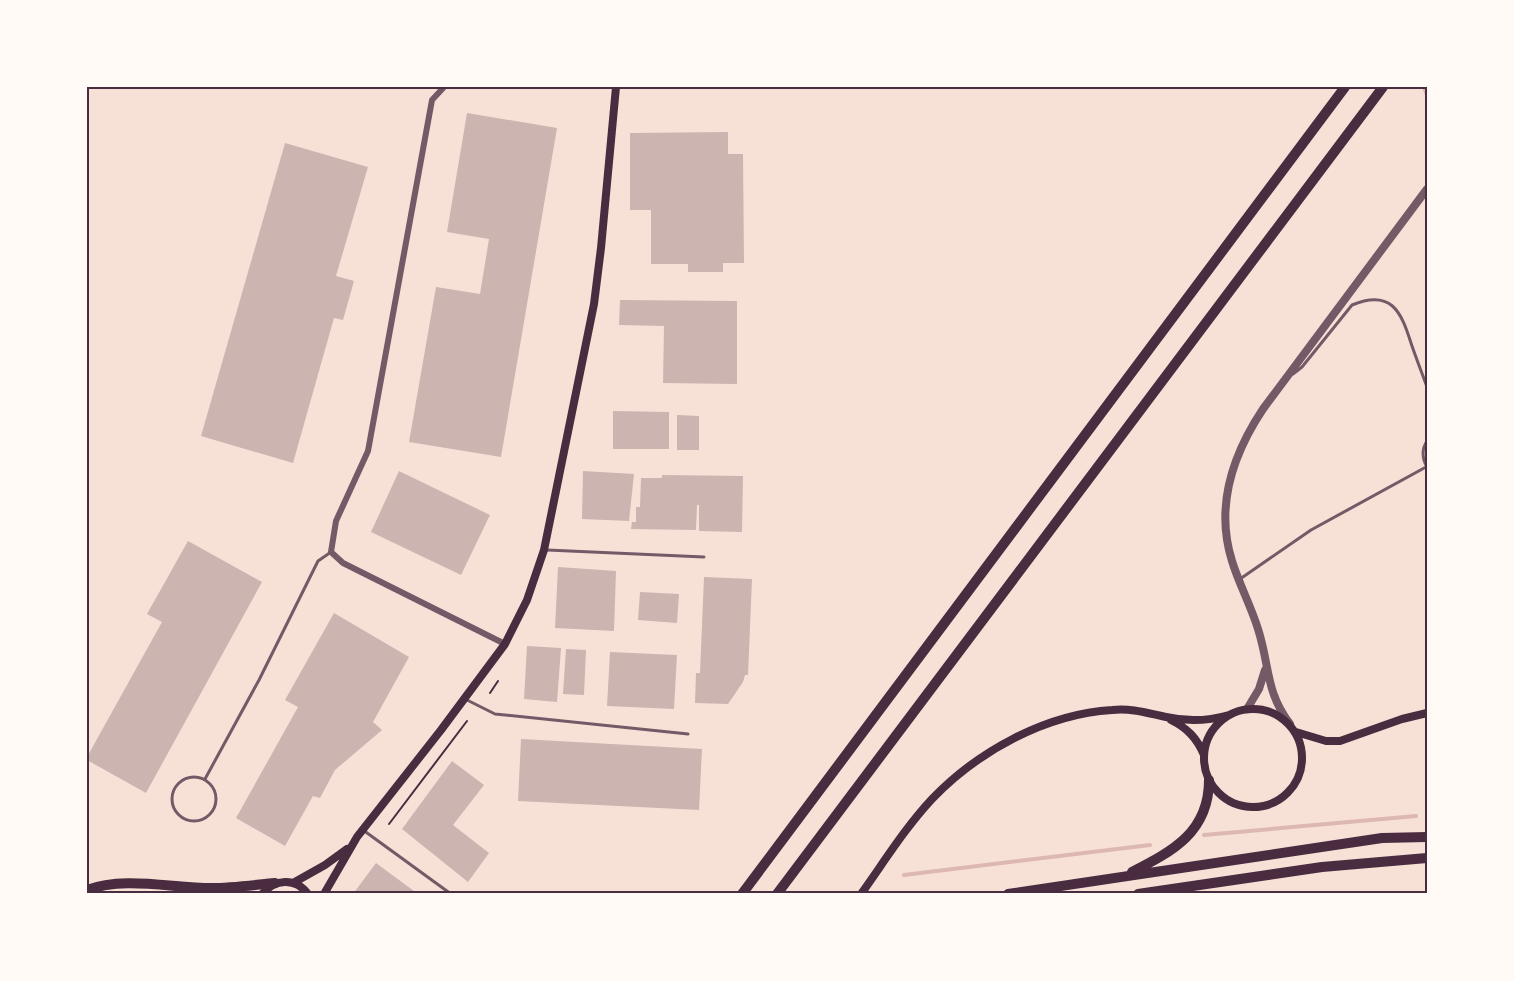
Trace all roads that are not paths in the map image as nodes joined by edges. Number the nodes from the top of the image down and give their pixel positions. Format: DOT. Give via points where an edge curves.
graph roads {
  1 [pos="444,87"];
  2 [pos="616,87"];
  3 [pos="1345,87"];
  4 [pos="1383,87"];
  5 [pos="1427,189"];
  6 [pos="1286,378"];
  7 [pos="1427,387"];
  8 [pos="1427,441"];
  9 [pos="1426,467"];
  10 [pos="544,550"];
  11 [pos="331,552"];
  12 [pos="704,557"];
  13 [pos="1238,580"];
  14 [pos="505,644"];
  15 [pos="1265,665"];
  16 [pos="464,699"];
  17 [pos="1247,709"];
  18 [pos="1427,713"];
  19 [pos="1229,715"];
  20 [pos="1165,717"];
  21 [pos="1290,724"];
  22 [pos="1296,732"];
  23 [pos="688,734"];
  24 [pos="1204,755"];
  25 [pos="205,779"];
  26 [pos="1209,780"];
  27 [pos="363,830"];
  28 [pos="1427,837"];
  29 [pos="350,847"];
  30 [pos="1427,858"];
  31 [pos="1124,876"];
  32 [pos="275,883"];
  33 [pos="293,883"];
  34 [pos="212,888"];
  35 [pos="87,890"];
  36 [pos="222,894"];
  37 [pos="236,894"];
  38 [pos="262,894"];
  39 [pos="308,894"];
  40 [pos="324,894"];
  41 [pos="452,894"];
  42 [pos="742,894"];
  43 [pos="777,894"];
  44 [pos="861,894"];
  45 [pos="1008,894"];
  46 [pos="1138,894"];
  1 -- 11 [label="street" via="432,100 368,452 336,520"];
  2 -- 10 [label="main road" via="594,304"];
  3 -- 42 [label="highway"];
  4 -- 43 [label="highway"];
  5 -- 6 [label="street"];
  6 -- 7 [label="lane" via="1302,367 1352,305 1371,300 1391,304 1399,312"];
  6 -- 13 [label="street" via="1241,445 1226,500 1225,532"];
  8 -- 9 [label="lane" via="1423,452"];
  9 -- 13 [label="lane" via="1311,530"];
  10 -- 12 [label="lane"];
  10 -- 14 [label="main road" via="527,600"];
  11 -- 14 [label="street" via="342,562"];
  11 -- 25 [label="lane" via="318,561"];
  13 -- 15 [label="street" via="1258,630"];
  14 -- 16 [label="main road"];
  15 -- 17 [label="street" via="1260,689"];
  15 -- 21 [label="street" via="1275,701"];
  16 -- 23 [label="lane" via="495,714"];
  16 -- 27 [label="main road"];
  17 -- 19 [label="main road"];
  17 -- 21 [label="main road" via="1266,710"];
  18 -- 22 [label="main road" via="1340,741"];
  19 -- 20 [label="main road" via="1198,721"];
  19 -- 24 [label="main road" via="1212,732"];
  20 -- 24 [label="main road" via="1188,730"];
  20 -- 44 [label="main road" via="1130,709 1086,712 1014,738 957,776 933,799"];
  21 -- 22 [label="main road"];
  22 -- 26 [label="main road" via="1302,766 1293,788 1275,803 1252,808 1240,806 1219,794"];
  24 -- 26 [label="main road"];
  25 -- 25 [label="lane" via="183,779 174,789 172,804 186,820 201,820 213,812 215,790"];
  26 -- 31 [label="highway" via="1205,806 1194,831 1165,855"];
  27 -- 29 [label="main road"];
  27 -- 41 [label="lane"];
  28 -- 31 [label="highway" via="1382,838"];
  29 -- 33 [label="main road"];
  29 -- 40 [label="main road"];
  30 -- 46 [label="highway" via="1322,867"];
  31 -- 45 [label="highway"];
  32 -- 33 [label="main road"];
  32 -- 34 [label="highway"];
  32 -- 38 [label="main road"];
  33 -- 39 [label="main road"];
  34 -- 35 [label="highway" via="121,884"];
  34 -- 36 [label="highway"];
  34 -- 37 [label="highway"];
}
